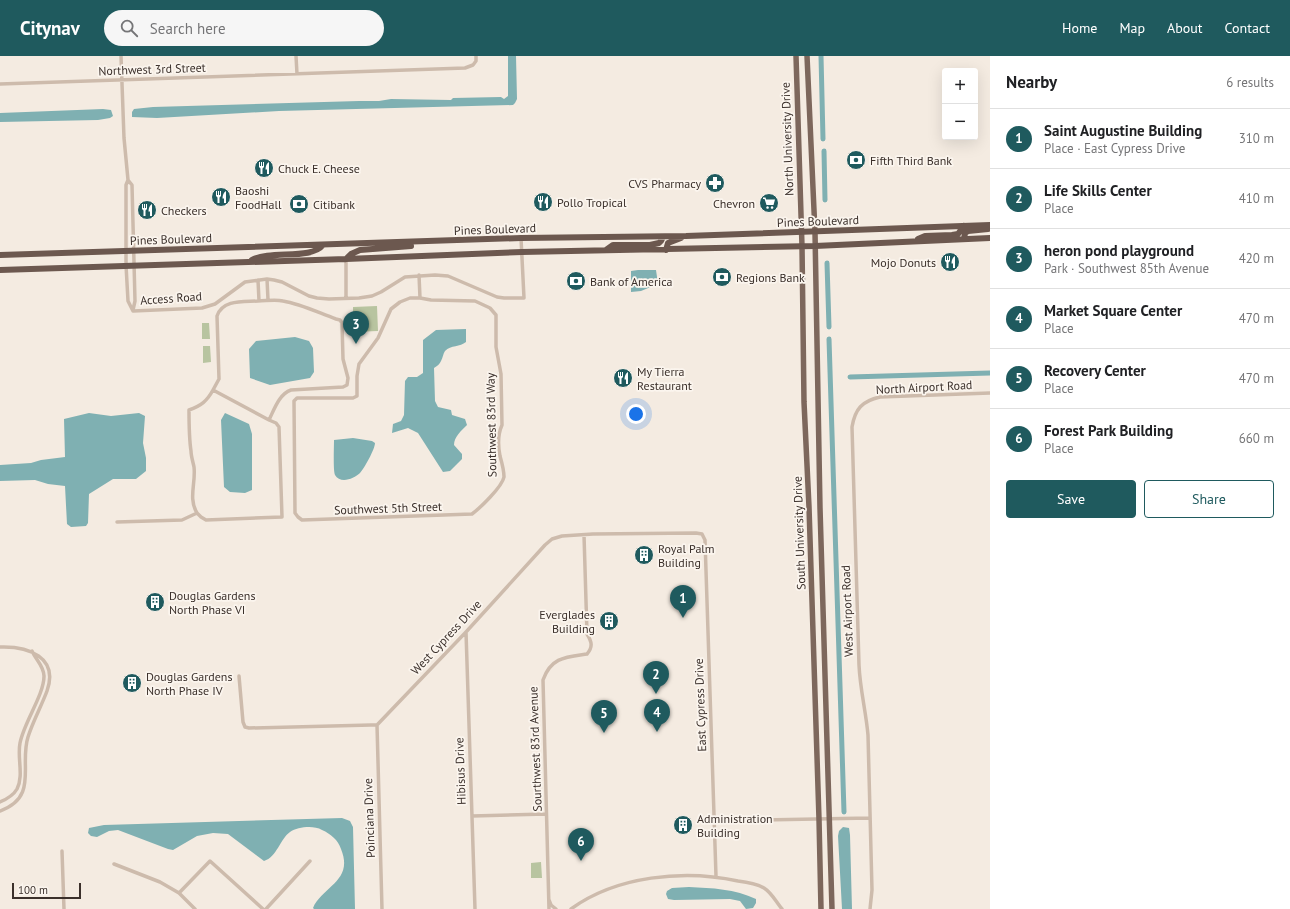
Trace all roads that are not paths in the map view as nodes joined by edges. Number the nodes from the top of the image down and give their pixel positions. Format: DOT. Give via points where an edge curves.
graph roads {
  1 [pos="121,56"];
  2 [pos="296,56"];
  3 [pos="476,56"];
  4 [pos="796,56"];
  5 [pos="807,56"];
  6 [pos="297,74"];
  7 [pos="121,80"];
  8 [pos="0,84"];
  9 [pos="990,225"];
  10 [pos="964,226"];
  11 [pos="990,229"];
  12 [pos="802,232"];
  13 [pos="815,232"];
  14 [pos="686,236"];
  15 [pos="662,237"];
  16 [pos="521,238"];
  17 [pos="990,238"];
  18 [pos="964,239"];
  19 [pos="422,242"];
  20 [pos="911,242"];
  21 [pos="323,245"];
  22 [pos="802,246"];
  23 [pos="815,246"];
  24 [pos="606,250"];
  25 [pos="666,250"];
  26 [pos="130,252"];
  27 [pos="522,252"];
  28 [pos="0,255"];
  29 [pos="346,259"];
  30 [pos="247,262"];
  31 [pos="126,265"];
  32 [pos="134,265"];
  33 [pos="0,270"];
  34 [pos="419,275"];
  35 [pos="267,279"];
  36 [pos="258,280"];
  37 [pos="346,298"];
  38 [pos="420,298"];
  39 [pos="268,300"];
  40 [pos="259,301"];
  41 [pos="133,311"];
  42 [pos="213,390"];
  43 [pos="990,393"];
  44 [pos="862,406"];
  45 [pos="269,420"];
  46 [pos="478,510"];
  47 [pos="197,513"];
  48 [pos="117,522"];
  49 [pos="702,534"];
  50 [pos="584,535"];
  51 [pos="466,632"];
  52 [pos="0,647"];
  53 [pos="32,652"];
  54 [pos="47,667"];
  55 [pos="43,669"];
  56 [pos="239,676"];
  57 [pos="377,725"];
  58 [pos="23,732"];
  59 [pos="28,734"];
  60 [pos="18,785"];
  61 [pos="24,787"];
  62 [pos="0,802"];
  63 [pos="0,811"];
  64 [pos="546,814"];
  65 [pos="472,816"];
  66 [pos="830,818"];
  67 [pos="870,818"];
  68 [pos="819,819"];
  69 [pos="714,821"];
  70 [pos="62,851"];
  71 [pos="310,861"];
  72 [pos="114,864"];
  73 [pos="716,876"];
  74 [pos="178,893"];
  75 [pos="548,899"];
  76 [pos="64,909"];
  77 [pos="195,909"];
  78 [pos="265,909"];
  79 [pos="382,909"];
  80 [pos="475,909"];
  81 [pos="548,909"];
  82 [pos="556,909"];
  83 [pos="571,909"];
  84 [pos="782,909"];
  85 [pos="821,909"];
  86 [pos="832,909"];
  87 [pos="870,909"];
  1 -- 7 [label="street"];
  2 -- 6 [label="street"];
  3 -- 6 [label="street, Northwest 3rd Street" via="473,65 465,68"];
  4 -- 12 [label="main road, North University Drive"];
  5 -- 13 [label="main road, North University Drive"];
  6 -- 7 [label="street, Northwest 3rd Street"];
  7 -- 8 [label="street, Northwest 3rd Street"];
  7 -- 26 [label="street" via="128,180 132,185"];
  9 -- 10 [label="highway, Pines Boulevard"];
  10 -- 13 [label="highway, Pines Boulevard"];
  10 -- 20 [label="highway" via="958,234 925,236"];
  11 -- 18 [label="highway" via="967,231"];
  12 -- 13 [label="highway, Pines Boulevard"];
  12 -- 14 [label="highway, Pines Boulevard"];
  12 -- 22 [label="main road, North University Drive"];
  13 -- 23 [label="main road, North University Drive"];
  14 -- 15 [label="highway, Pines Boulevard"];
  14 -- 25 [label="highway" via="670,242"];
  15 -- 16 [label="highway, Pines Boulevard"];
  15 -- 24 [label="highway" via="659,243 614,245"];
  16 -- 19 [label="highway, Pines Boulevard"];
  16 -- 27 [label="street"];
  17 -- 18 [label="highway, Pines Boulevard"];
  18 -- 20 [label="highway, Pines Boulevard"];
  19 -- 21 [label="highway, Pines Boulevard"];
  19 -- 29 [label="highway" via="416,245 360,250"];
  20 -- 23 [label="highway, Pines Boulevard"];
  21 -- 26 [label="highway, Pines Boulevard"];
  21 -- 30 [label="highway" via="313,252 255,258"];
  22 -- 23 [label="highway, Pines Boulevard"];
  22 -- 25 [label="highway, Pines Boulevard"];
  22 -- 68 [label="main road, South University Drive" via="804,402"];
  23 -- 66 [label="main road, South University Drive"];
  24 -- 25 [label="highway, Pines Boulevard"];
  24 -- 27 [label="highway, Pines Boulevard"];
  26 -- 28 [label="highway, Pines Boulevard"];
  26 -- 31 [label="street"];
  26 -- 32 [label="street"];
  27 -- 29 [label="highway, Pines Boulevard"];
  27 -- 34 [label="street, Access Road" via="524,298 497,297 448,276"];
  29 -- 30 [label="highway, Pines Boulevard"];
  29 -- 37 [label="street"];
  30 -- 32 [label="highway, Pines Boulevard"];
  31 -- 32 [label="highway, Pines Boulevard"];
  31 -- 33 [label="highway, Pines Boulevard"];
  31 -- 41 [label="street" via="128,301"];
  32 -- 41 [label="street, Pines Boulevard"];
  34 -- 37 [label="street, Access Road" via="405,277 372,296"];
  34 -- 38 [label="street"];
  35 -- 36 [label="street, Access Road"];
  35 -- 37 [label="street, Access Road" via="282,282 317,298"];
  35 -- 39 [label="street"];
  36 -- 40 [label="street"];
  36 -- 41 [label="street, Access Road" via="246,282 215,304 202,308"];
  38 -- 46 [label="street, Southwest 83rd Way" via="475,301 490,308 496,315 496,347 501,374 500,454 504,476 502,483"];
  38 -- 46 [label="street, Southwest 5th Street" via="410,298 391,308 378,338 359,364 356,396 294,400 295,513 302,520 406,518 472,514"];
  39 -- 40 [label="street"];
  39 -- 45 [label="street" via="288,302 340,320 348,378 347,384 343,387 286,392"];
  40 -- 42 [label="street" via="237,301 218,312 219,379"];
  42 -- 45 [label="street"];
  42 -- 47 [label="street" via="207,400 190,410 190,444 194,465 192,496"];
  43 -- 44 [label="street, North Airport Road" via="880,397"];
  44 -- 67 [label="street, West Airport Road" via="854,416 852,427 860,682 868,735"];
  45 -- 47 [label="street" via="276,423 280,431 282,517 206,520"];
  47 -- 48 [label="street" via="182,520"];
  49 -- 50 [label="street, West Cypress Drive" via="696,532"];
  49 -- 69 [label="street, East Cypress Drive" via="705,540"];
  50 -- 51 [label="street, West Cypress Drive" via="557,537 545,545"];
  50 -- 64 [label="street, Sourthwest 83rd Avenue" via="588,634 592,646 586,654 560,659 548,669 543,680"];
  51 -- 57 [label="street, West Cypress Drive"];
  51 -- 65 [label="street, Hibisus Drive"];
  52 -- 53 [label="street" via="13,647"];
  53 -- 54 [label="street" via="40,656"];
  53 -- 55 [label="street"];
  54 -- 55 [label="street"];
  54 -- 59 [label="street" via="48,685"];
  55 -- 58 [label="street" via="41,689"];
  56 -- 57 [label="street" via="242,722 245,727"];
  57 -- 79 [label="street, Poinciana Drive"];
  58 -- 59 [label="street"];
  58 -- 60 [label="street" via="19,749"];
  59 -- 61 [label="street"];
  60 -- 61 [label="street"];
  60 -- 62 [label="street" via="11,796"];
  61 -- 63 [label="street" via="16,801"];
  64 -- 65 [label="street"];
  64 -- 75 [label="street, Sourthwest 83rd Avenue"];
  65 -- 80 [label="street, Hibisus Drive"];
  66 -- 67 [label="street"];
  66 -- 68 [label="street"];
  66 -- 86 [label="main road, South University Drive"];
  67 -- 87 [label="street, West Airport Road"];
  68 -- 69 [label="street"];
  68 -- 85 [label="main road, South University Drive"];
  69 -- 73 [label="street, East Cypress Drive"];
  70 -- 76 [label="street"];
  71 -- 78 [label="street"];
  72 -- 74 [label="street" via="160,882"];
  73 -- 83 [label="street" via="664,877 637,881 590,897"];
  73 -- 84 [label="street" via="764,888"];
  74 -- 77 [label="street"];
  74 -- 78 [label="street" via="210,861"];
  75 -- 81 [label="street, Sourthwest 83rd Avenue"];
  75 -- 82 [label="street"];
}
